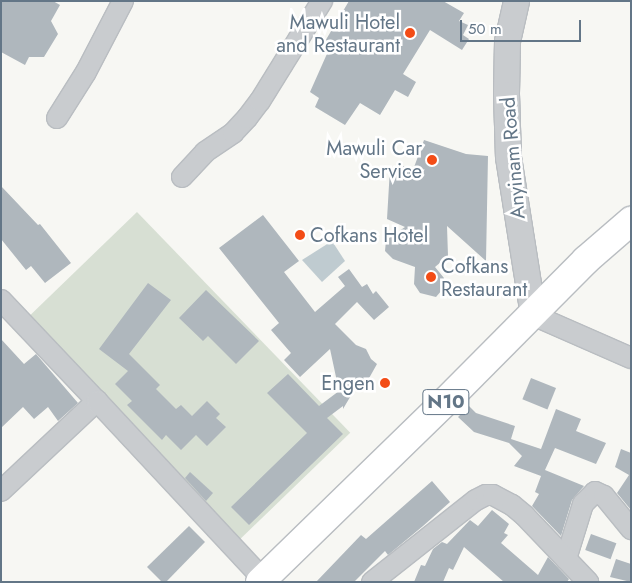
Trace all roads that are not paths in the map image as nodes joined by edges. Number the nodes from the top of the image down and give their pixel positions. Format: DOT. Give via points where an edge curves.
graph roads {
  1 [pos="123,1"];
  2 [pos="322,1"];
  3 [pos="516,1"];
  4 [pos="57,118"];
  5 [pos="182,177"];
  6 [pos="631,221"];
  7 [pos="1,300"];
  8 [pos="533,315"];
  9 [pos="631,358"];
  10 [pos="97,401"];
  11 [pos="1,490"];
  12 [pos="631,529"];
  13 [pos="566,559"];
  14 [pos="383,579"];
  15 [pos="261,580"];
  16 [pos="588,582"];
  1 -- 4 [label="street" via="86,72"];
  2 -- 5 [label="street" via="256,107 233,133 205,152"];
  3 -- 8 [label="street, Anyinam Road" via="507,41 508,157"];
  6 -- 8 [label="main road, N10" via="586,260"];
  7 -- 10 [label="street"];
  8 -- 9 [label="street"];
  8 -- 15 [label="main road, N10"];
  10 -- 11 [label="street"];
  10 -- 15 [label="street"];
  12 -- 13 [label="street" via="604,496 595,492 583,504"];
  13 -- 14 [label="street" via="512,505 502,498 486,495 451,519"];
  13 -- 16 [label="street"];
}
